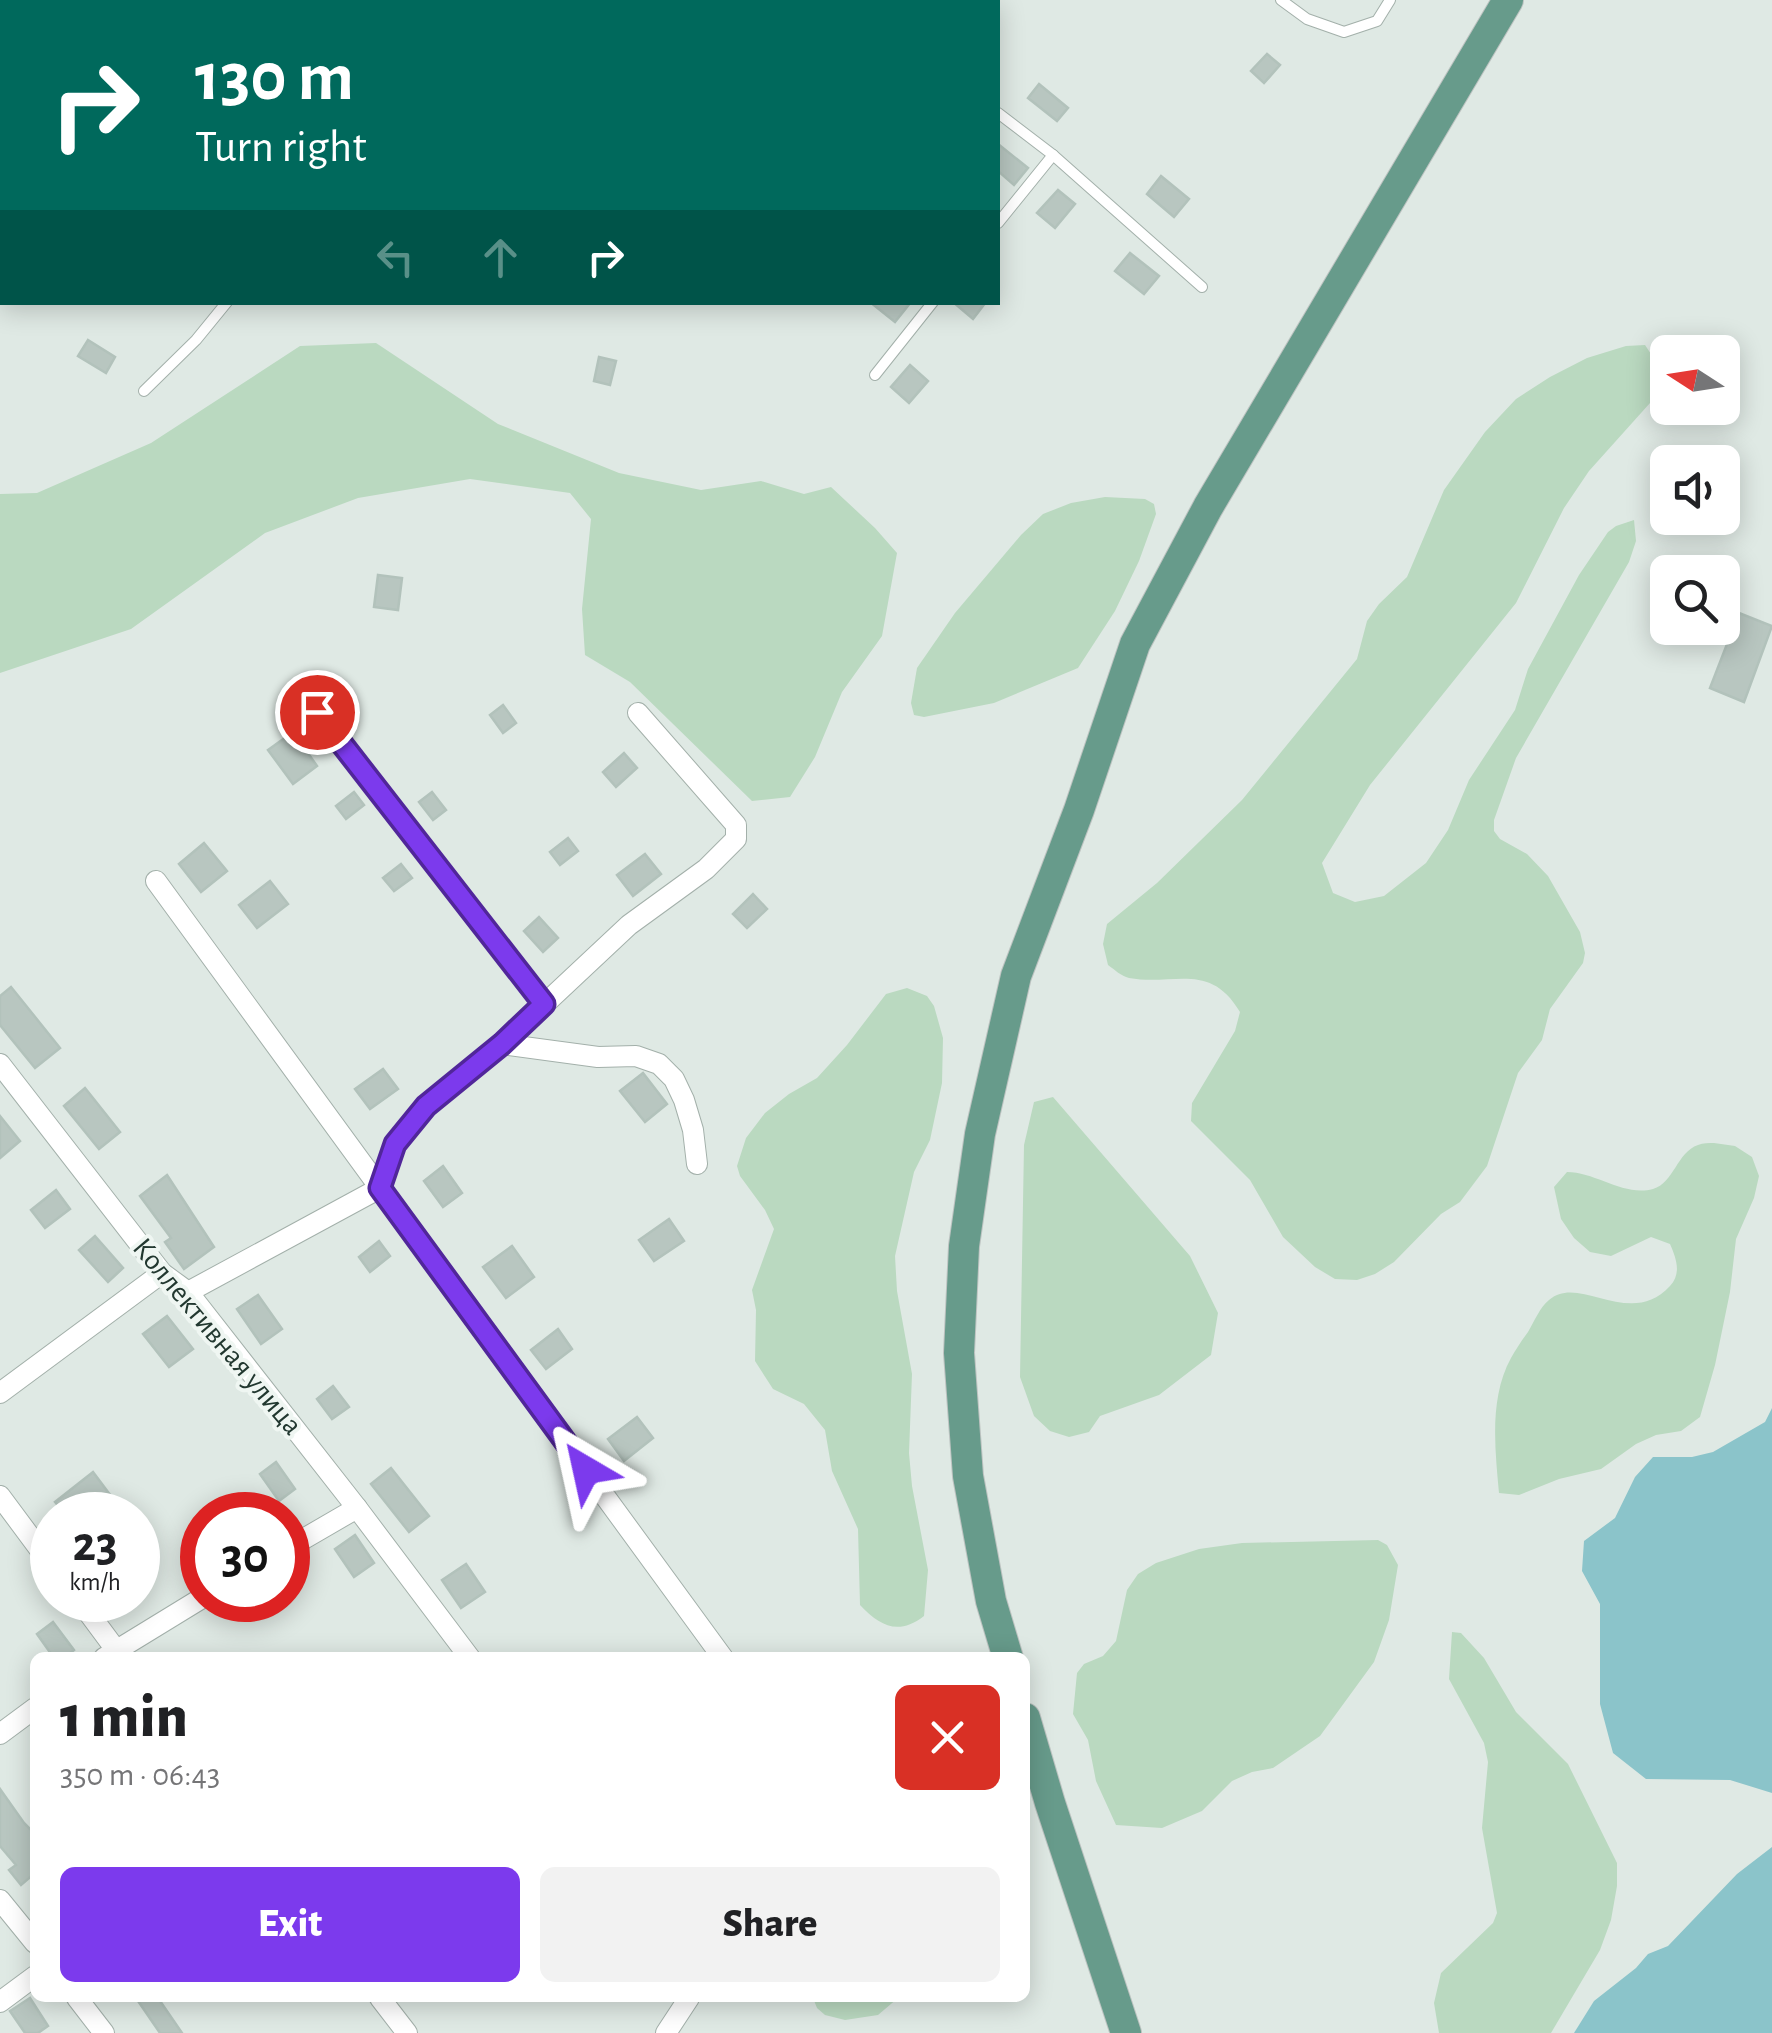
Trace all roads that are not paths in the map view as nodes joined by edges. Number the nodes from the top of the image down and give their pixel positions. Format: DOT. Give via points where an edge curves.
graph roads {
  1 [pos="1281,0"];
  2 [pos="1390,0"];
  3 [pos="1508,0"];
  4 [pos="1000,115"];
  5 [pos="1052,155"];
  6 [pos="1000,220"];
  7 [pos="1202,287"];
  8 [pos="225,305"];
  9 [pos="931,305"];
  10 [pos="875,375"];
  11 [pos="144,391"];
  12 [pos="317,712"];
  13 [pos="638,713"];
  14 [pos="156,881"];
  15 [pos="544,1004"];
  16 [pos="502,1044"];
  17 [pos="0,1064"];
  18 [pos="697,1164"];
  19 [pos="380,1188"];
  20 [pos="162,1273"];
  21 [pos="188,1292"];
  22 [pos="0,1393"];
  23 [pos="0,1496"];
  24 [pos="357,1508"];
  25 [pos="310,1535"];
  26 [pos="30,1536"];
  27 [pos="180,1612"];
  28 [pos="92,1622"];
  29 [pos="112,1652"];
  30 [pos="119,1652"];
  31 [pos="465,1652"];
  32 [pos="719,1652"];
  33 [pos="1006,1652"];
  34 [pos="30,1712"];
  35 [pos="0,1734"];
  36 [pos="1030,1735"];
  37 [pos="0,1900"];
  38 [pos="30,1937"];
  39 [pos="30,1980"];
  40 [pos="0,2002"];
  41 [pos="80,2002"];
  42 [pos="383,2002"];
  43 [pos="686,2002"];
  44 [pos="104,2033"];
  45 [pos="406,2033"];
  46 [pos="666,2033"];
  47 [pos="1126,2033"];
  1 -- 2 [label="lane" via="1307,20 1344,32 1377,21"];
  3 -- 33 [label="main road" via="1208,507 1136,644 1016,976 980,1134 964,1246 960,1353 968,1476"];
  4 -- 5 [label="lane"];
  5 -- 6 [label="lane"];
  5 -- 7 [label="lane"];
  8 -- 11 [label="lane"];
  9 -- 10 [label="lane"];
  12 -- 15 [label="street"];
  13 -- 15 [label="street" via="736,826 736,840 628,925"];
  14 -- 19 [label="street"];
  15 -- 16 [label="street"];
  16 -- 18 [label="street" via="636,1056 659,1064 684,1100"];
  16 -- 19 [label="street" via="426,1106 395,1144"];
  17 -- 20 [label="street, Коллективная улица"];
  19 -- 21 [label="street"];
  19 -- 32 [label="street"];
  20 -- 21 [label="street, Коллективная улица"];
  20 -- 22 [label="street"];
  21 -- 24 [label="street, Коллективная улица"];
  23 -- 26 [label="street"];
  24 -- 25 [label="street"];
  24 -- 31 [label="street, Коллективная улица"];
  27 -- 30 [label="street"];
  28 -- 29 [label="street"];
  34 -- 35 [label="street"];
  36 -- 47 [label="main road"];
  37 -- 38 [label="street"];
  39 -- 40 [label="street"];
  41 -- 44 [label="street"];
  42 -- 45 [label="street"];
  43 -- 46 [label="street"];
}
